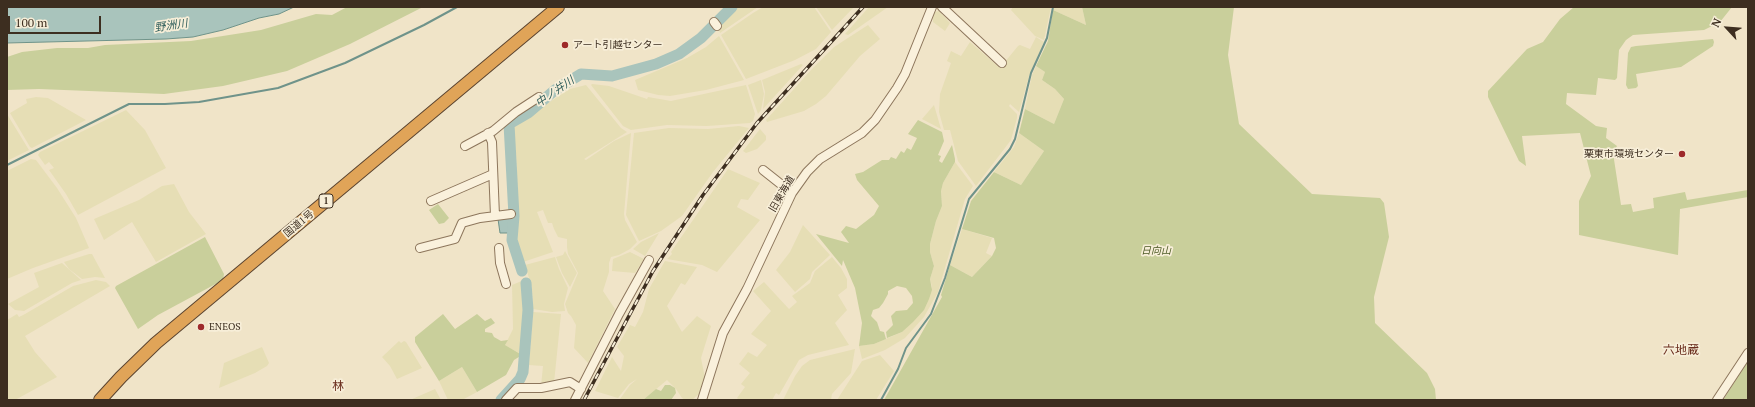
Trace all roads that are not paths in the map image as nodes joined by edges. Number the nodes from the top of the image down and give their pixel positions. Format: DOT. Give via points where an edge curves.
graph roads {
  1 [pos="558,7"];
  2 [pos="932,7"];
  3 [pos="942,7"];
  4 [pos="1002,63"];
  5 [pos="538,97"];
  6 [pos="488,133"];
  7 [pos="465,146"];
  8 [pos="763,170"];
  9 [pos="494,174"];
  10 [pos="792,193"];
  11 [pos="431,201"];
  12 [pos="511,214"];
  13 [pos="495,216"];
  14 [pos="420,248"];
  15 [pos="499,248"];
  16 [pos="649,260"];
  17 [pos="506,284"];
  18 [pos="1748,353"];
  19 [pos="581,389"];
  20 [pos="100,400"];
  21 [pos="506,400"];
  22 [pos="575,400"];
  23 [pos="702,400"];
  24 [pos="1717,400"];
  1 -- 20 [label="highway, 国道1号 / 1" via="156,343"];
  2 -- 10 [label="street, 旧東海道" via="902,79 875,120 862,133 820,159"];
  3 -- 4 [label="street"];
  5 -- 6 [label="street"];
  6 -- 7 [label="street"];
  6 -- 9 [label="street" via="492,142"];
  8 -- 10 [label="street"];
  9 -- 11 [label="street"];
  9 -- 13 [label="street"];
  10 -- 23 [label="street, 旧東海道" via="747,290 723,333"];
  12 -- 13 [label="street"];
  13 -- 14 [label="street" via="462,223 455,239"];
  15 -- 17 [label="street"];
  16 -- 19 [label="street"];
  18 -- 24 [label="street"];
  19 -- 21 [label="street" via="570,382 541,388 517,388"];
  19 -- 22 [label="street"];
}
